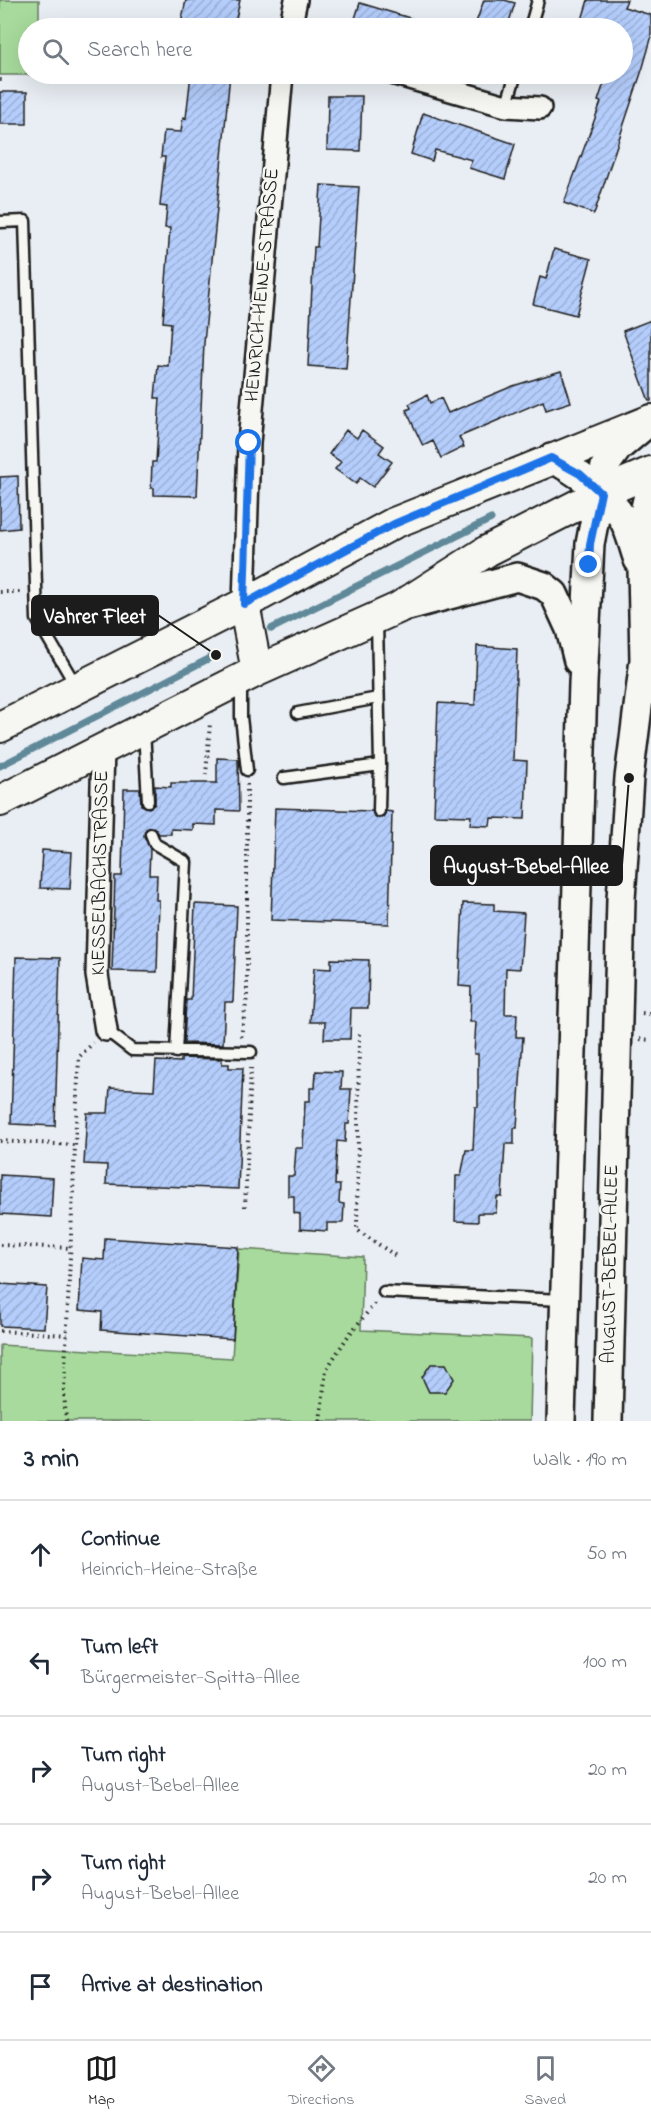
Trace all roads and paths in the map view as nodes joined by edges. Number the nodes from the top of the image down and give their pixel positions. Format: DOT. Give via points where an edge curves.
graph roads {
  1 [pos="296,0"];
  2 [pos="538,0"];
  3 [pos="292,18"];
  4 [pos="533,18"];
  5 [pos="281,84"];
  6 [pos="430,84"];
  7 [pos="513,84"];
  8 [pos="506,106"];
  9 [pos="540,108"];
  10 [pos="0,222"];
  11 [pos="651,420"];
  12 [pos="551,458"];
  13 [pos="651,472"];
  14 [pos="651,482"];
  15 [pos="601,493"];
  16 [pos="642,569"];
  17 [pos="244,604"];
  18 [pos="388,613"];
  19 [pos="249,675"];
  20 [pos="583,683"];
  21 [pos="76,686"];
  22 [pos="207,696"];
  23 [pos="378,699"];
  24 [pos="298,713"];
  25 [pos="0,727"];
  26 [pos="144,727"];
  27 [pos="103,748"];
  28 [pos="380,765"];
  29 [pos="247,770"];
  30 [pos="206,775"];
  31 [pos="284,778"];
  32 [pos="0,801"];
  33 [pos="148,801"];
  34 [pos="379,811"];
  35 [pos="152,834"];
  36 [pos="576,897"];
  37 [pos="621,899"];
  38 [pos="106,1030"];
  39 [pos="359,1034"];
  40 [pos="176,1052"];
  41 [pos="237,1052"];
  42 [pos="251,1052"];
  43 [pos="0,1141"];
  44 [pos="74,1145"];
  45 [pos="245,1207"];
  46 [pos="0,1245"];
  47 [pos="71,1248"];
  48 [pos="396,1256"];
  49 [pos="384,1292"];
  50 [pos="564,1300"];
  51 [pos="0,1331"];
  52 [pos="68,1335"];
  53 [pos="66,1421"];
  54 [pos="320,1421"];
  55 [pos="561,1421"];
  56 [pos="608,1421"];
  1 -- 3 [label="street"];
  2 -- 4 [label="lane"];
  5 -- 17 [label="street, HEINRICH-HEINE-STRASSE" via="249,443"];
  6 -- 8 [label="street"];
  7 -- 8 [label="lane"];
  8 -- 9 [label="street"];
  10 -- 21 [label="lane" via="25,221 37,619"];
  11 -- 12 [label="main road"];
  11 -- 15 [label="street" via="618,448 605,466"];
  12 -- 15 [label="street, AUGUST-BEBEL-ALLEE" via="580,474"];
  12 -- 17 [label="main road" via="394,524"];
  13 -- 15 [label="main road"];
  14 -- 16 [label="street, AUGUST-BEBEL-ALLEE" via="644,512 646,546"];
  15 -- 16 [label="street, AUGUST-BEBEL-ALLEE" via="624,520"];
  15 -- 18 [label="main road" via="487,551"];
  15 -- 20 [label="street" via="590,544"];
  16 -- 37 [label="street, AUGUST-BEBEL-ALLEE" via="644,660 629,778"];
  17 -- 19 [label="main road"];
  17 -- 21 [label="main road"];
  18 -- 19 [label="main road"];
  18 -- 20 [label="street" via="517,577 544,586 554,594 570,629"];
  18 -- 23 [label="lane"];
  19 -- 22 [label="main road"];
  19 -- 29 [label="lane" via="241,717"];
  20 -- 36 [label="street"];
  21 -- 25 [label="main road"];
  22 -- 26 [label="main road"];
  22 -- 30 [label="path" via="211,714"];
  23 -- 24 [label="lane"];
  23 -- 28 [label="lane"];
  26 -- 27 [label="main road"];
  26 -- 33 [label="lane"];
  27 -- 32 [label="main road"];
  27 -- 38 [label="street, KIESSELBACHSTRASSE" via="97,975"];
  28 -- 31 [label="lane"];
  28 -- 34 [label="lane"];
  29 -- 41 [label="path" via="247,997"];
  35 -- 40 [label="lane" via="155,844 186,862"];
  36 -- 37 [label="street"];
  36 -- 50 [label="street"];
  37 -- 56 [label="street, AUGUST-BEBEL-ALLEE"];
  38 -- 40 [label="lane" via="132,1050"];
  38 -- 44 [label="path" via="80,1057"];
  39 -- 48 [label="path" via="357,1230"];
  40 -- 41 [label="lane"];
  41 -- 42 [label="lane"];
  42 -- 45 [label="path"];
  43 -- 44 [label="path"];
  44 -- 47 [label="path"];
  46 -- 47 [label="path"];
  47 -- 52 [label="path"];
  49 -- 50 [label="lane"];
  49 -- 54 [label="path" via="326,1370"];
  50 -- 55 [label="street"];
  51 -- 52 [label="path"];
  52 -- 53 [label="path"];
}
